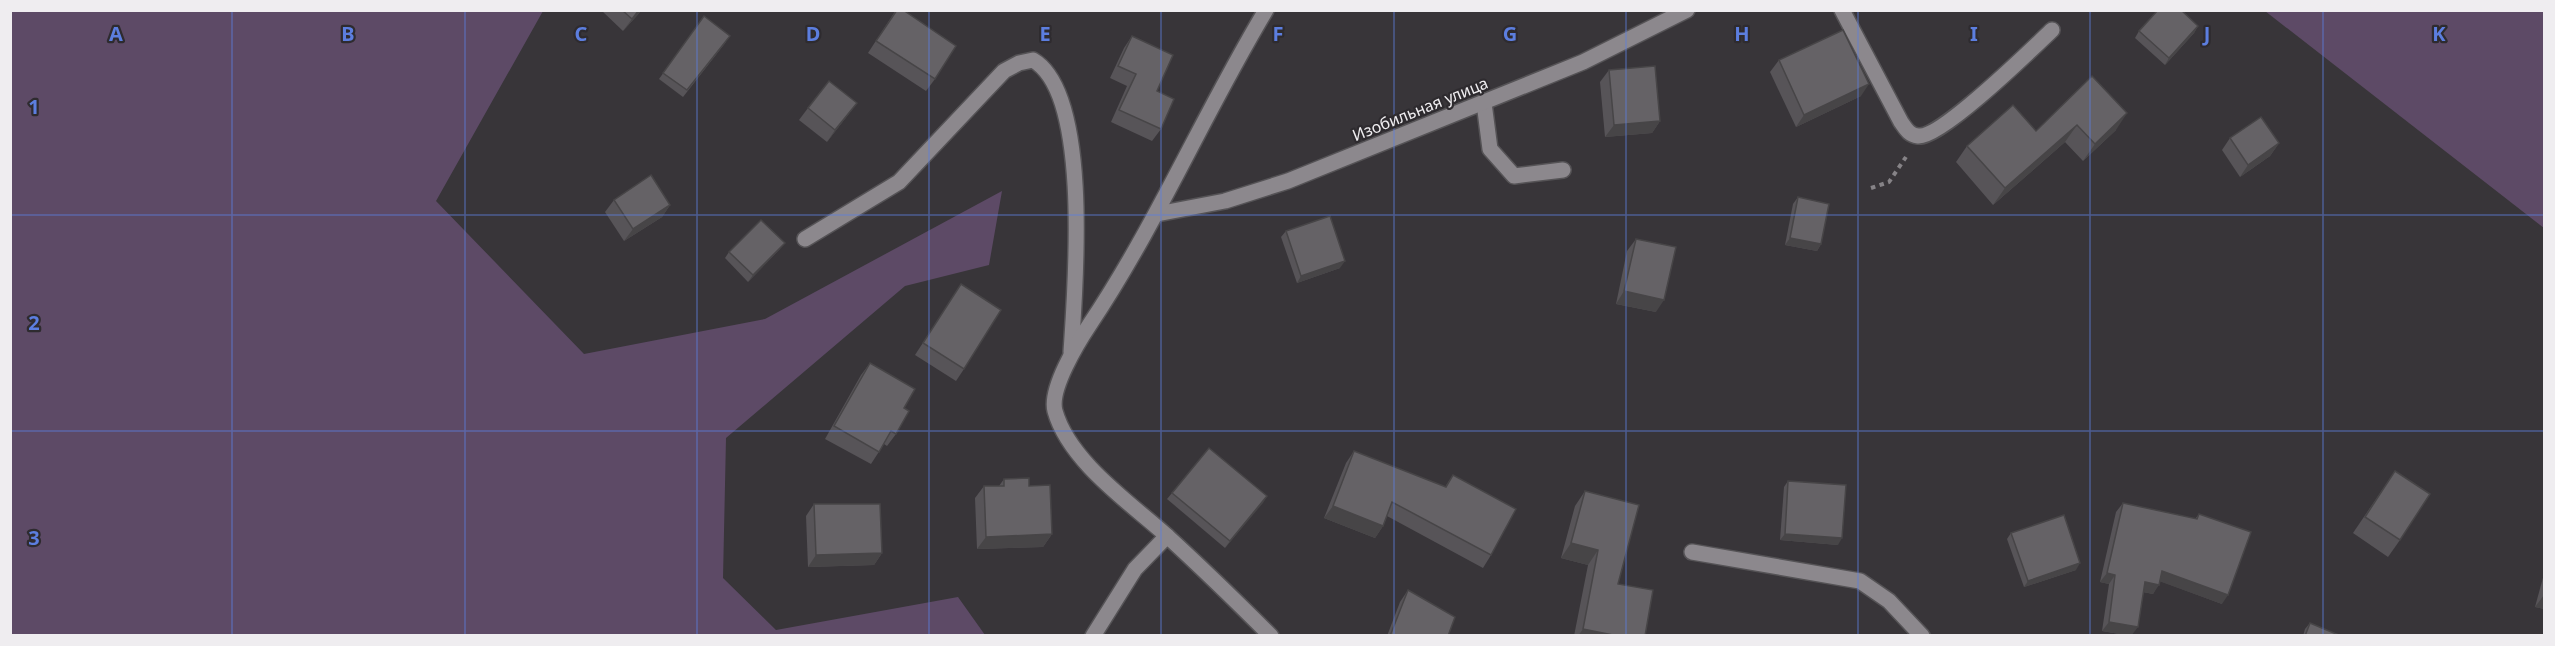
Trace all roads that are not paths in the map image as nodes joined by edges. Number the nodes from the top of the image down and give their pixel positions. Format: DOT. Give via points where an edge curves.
graph roads {
  1 [pos="1266,10"];
  2 [pos="1687,10"];
  3 [pos="1842,10"];
  4 [pos="2052,30"];
  5 [pos="1484,103"];
  6 [pos="1563,170"];
  7 [pos="1157,214"];
  8 [pos="805,239"];
  9 [pos="1071,352"];
  10 [pos="1167,536"];
  11 [pos="1692,552"];
  12 [pos="1093,636"];
  13 [pos="1271,636"];
  14 [pos="1922,636"];
  1 -- 7 [label="street"];
  2 -- 5 [label="street, Изобильная улица" via="1583,62"];
  3 -- 4 [label="street" via="1901,122 1909,133 1920,137 1936,131 1982,94"];
  5 -- 6 [label="street" via="1490,149 1514,176"];
  5 -- 7 [label="street, Изобильная улица" via="1288,181 1225,201"];
  7 -- 9 [label="street"];
  8 -- 9 [label="street" via="899,182 1004,71 1033,60 1041,65 1061,101 1073,149 1077,238"];
  9 -- 10 [label="street" via="1054,409 1068,439 1104,482"];
  10 -- 12 [label="street" via="1135,570"];
  10 -- 13 [label="street"];
  11 -- 14 [label="street" via="1860,581 1889,601"];
}
